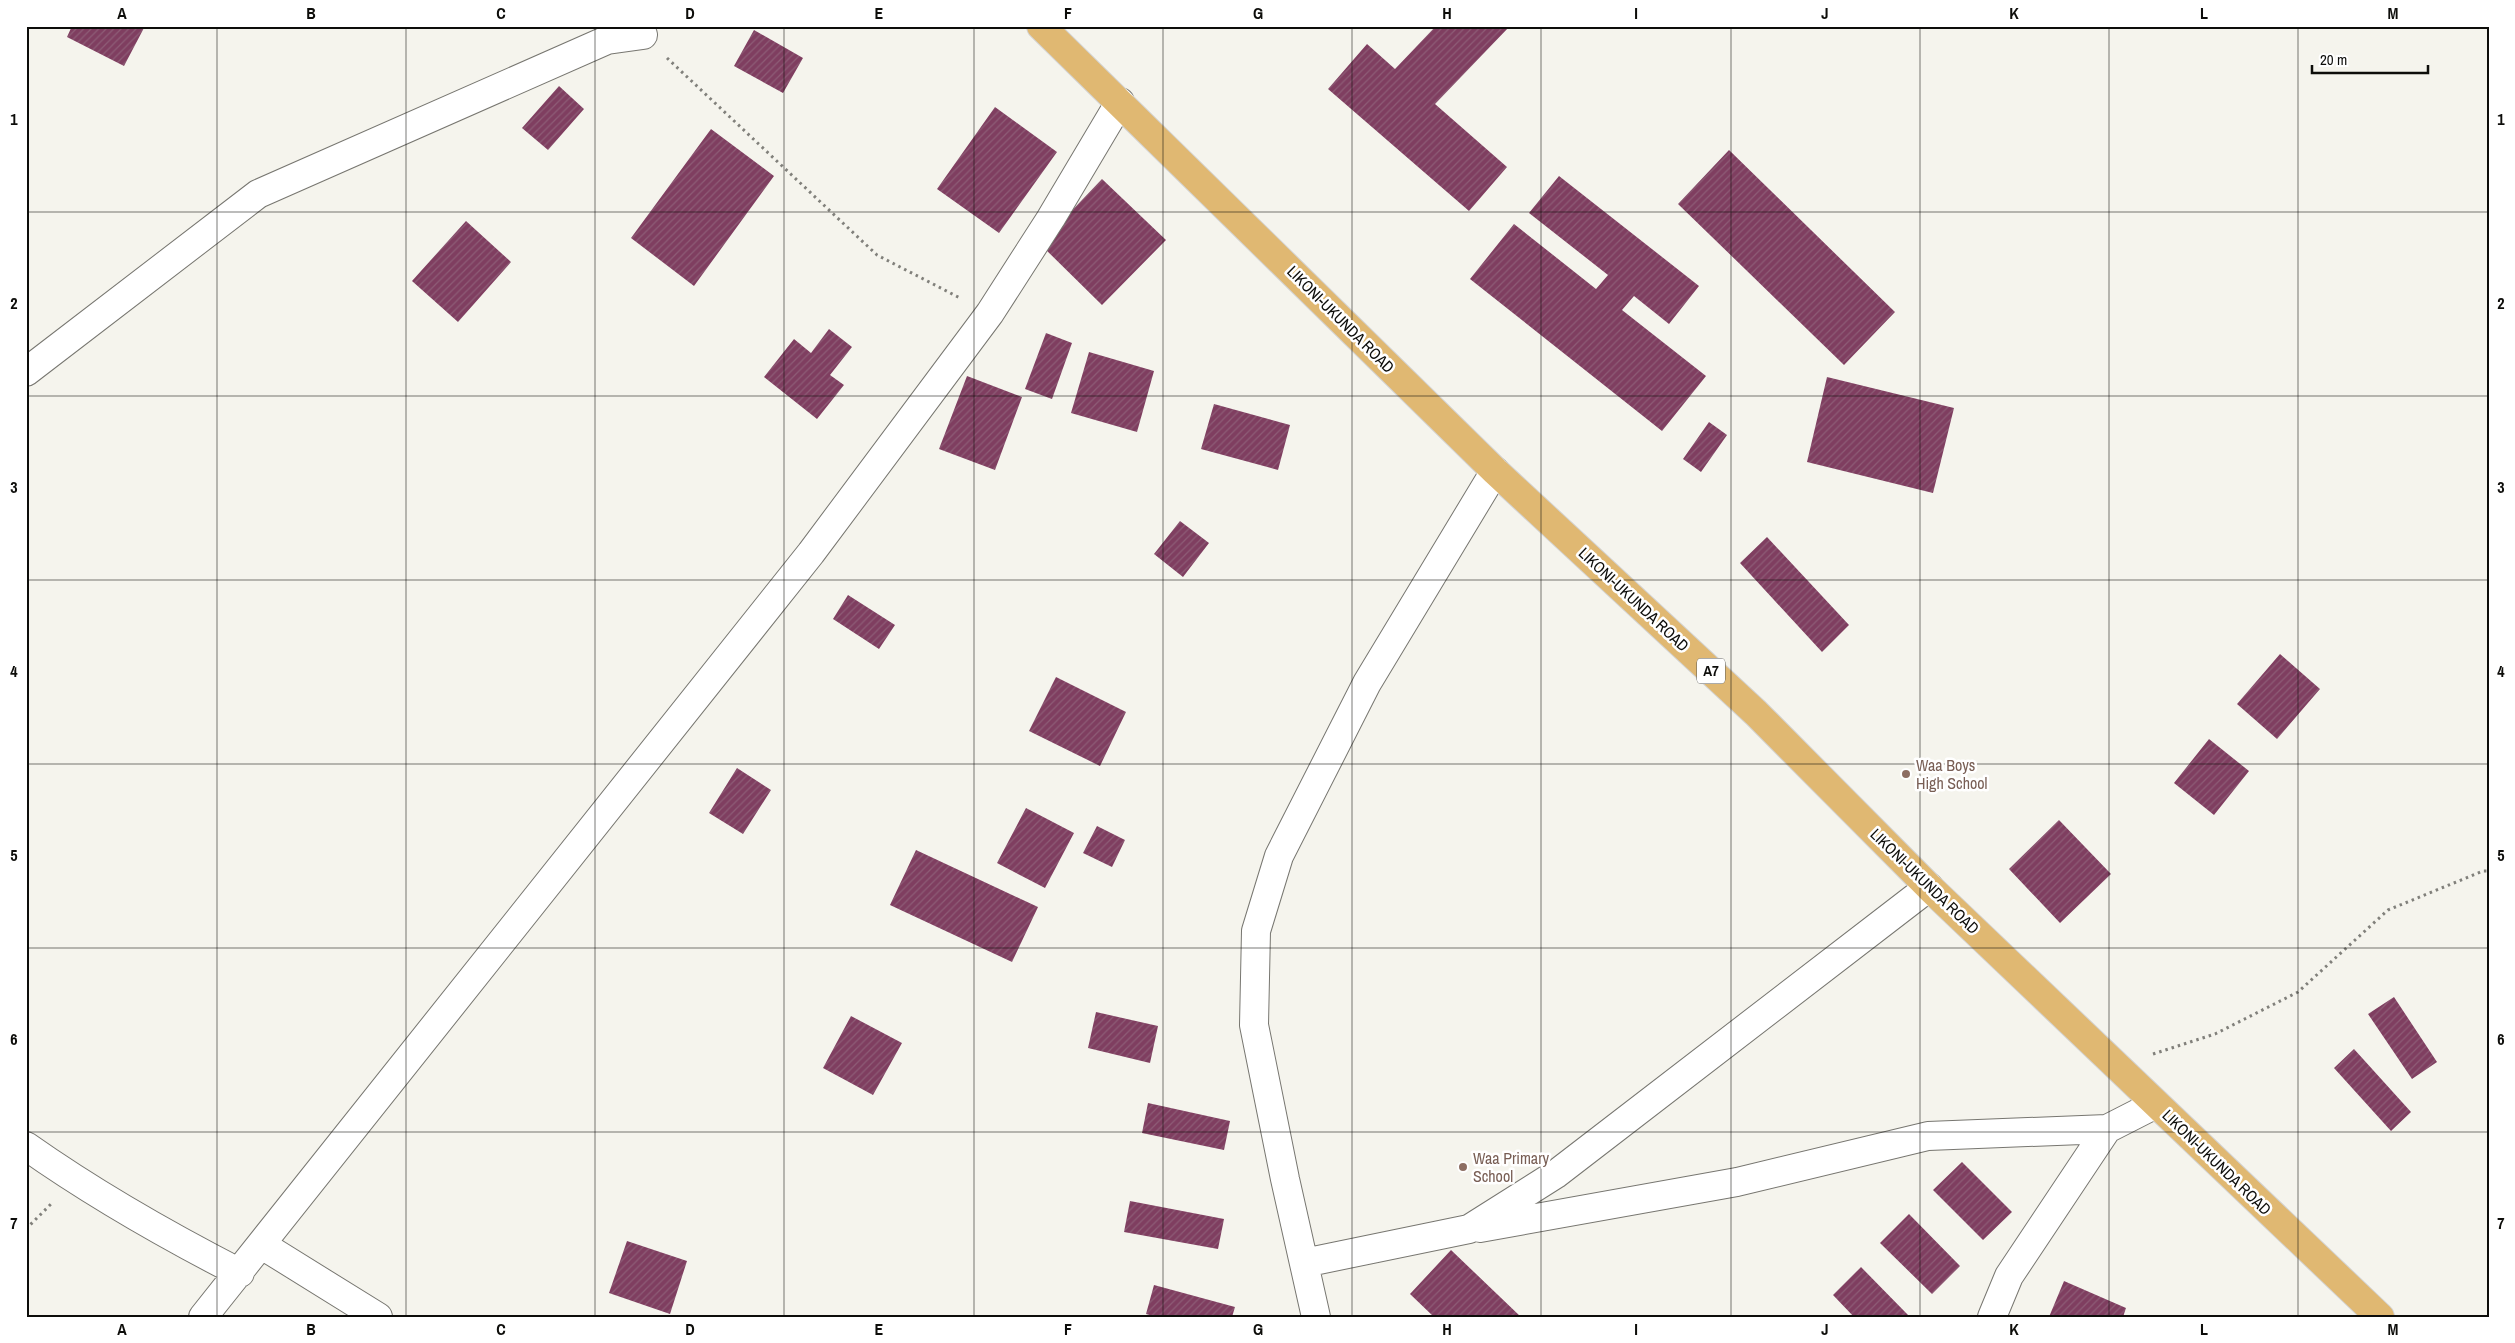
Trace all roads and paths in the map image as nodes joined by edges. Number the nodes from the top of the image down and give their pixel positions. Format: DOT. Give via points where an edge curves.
graph roads {
  1 [pos="1041,26"];
  2 [pos="643,35"];
  3 [pos="1120,102"];
  4 [pos="990,313"];
  5 [pos="26,372"];
  6 [pos="1495,470"];
  7 [pos="2489,872"];
  8 [pos="1929,887"];
  9 [pos="2117,1065"];
  10 [pos="2156,1104"];
  11 [pos="2107,1129"];
  12 [pos="26,1146"];
  13 [pos="1469,1229"];
  14 [pos="262,1245"];
  15 [pos="1304,1263"];
  16 [pos="240,1273"];
  17 [pos="204,1317"];
  18 [pos="378,1317"];
  19 [pos="1316,1317"];
  20 [pos="1992,1317"];
  21 [pos="2380,1317"];
  1 -- 3 [label="highway, LIKONI-UKUNDA ROAD / A7"];
  2 -- 4 [label="path" via="877,255"];
  2 -- 5 [label="street" via="607,40 258,194"];
  3 -- 4 [label="street"];
  3 -- 6 [label="highway, LIKONI-UKUNDA ROAD / A7"];
  4 -- 14 [label="street" via="811,552"];
  6 -- 8 [label="highway, LIKONI-UKUNDA ROAD / A7" via="1756,713"];
  6 -- 15 [label="street" via="1367,683 1279,856 1256,930 1254,1025"];
  7 -- 9 [label="path" via="2483,871 2388,910 2298,992 2215,1034"];
  8 -- 9 [label="highway, LIKONI-UKUNDA ROAD / A7"];
  8 -- 13 [label="street" via="1556,1174"];
  9 -- 10 [label="highway, LIKONI-UKUNDA ROAD / A7"];
  10 -- 11 [label="street"];
  10 -- 21 [label="highway, LIKONI-UKUNDA ROAD / A7"];
  11 -- 13 [label="street" via="1928,1136 1737,1182"];
  11 -- 20 [label="street" via="2009,1276"];
  12 -- 16 [label="street" via="90,1190"];
  13 -- 15 [label="street"];
  14 -- 16 [label="street"];
  14 -- 18 [label="street"];
  15 -- 19 [label="street"];
  16 -- 17 [label="street"];
}
